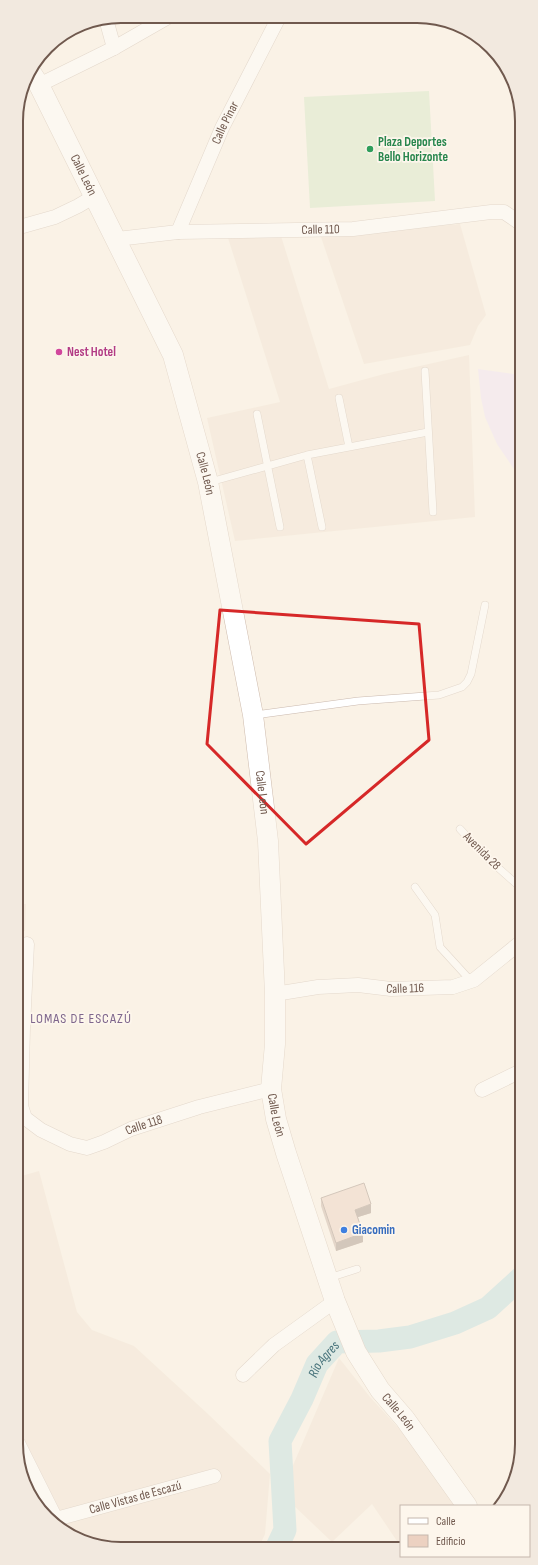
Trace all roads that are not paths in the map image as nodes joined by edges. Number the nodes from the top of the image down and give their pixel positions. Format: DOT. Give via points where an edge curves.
graph roads {
  1 [pos="158,23"];
  2 [pos="276,23"];
  3 [pos="107,24"];
  4 [pos="114,48"];
  5 [pos="35,78"];
  6 [pos="95,196"];
  7 [pos="515,220"];
  8 [pos="23,226"];
  9 [pos="178,232"];
  10 [pos="117,239"];
  11 [pos="424,371"];
  12 [pos="339,398"];
  13 [pos="257,414"];
  14 [pos="428,432"];
  15 [pos="349,447"];
  16 [pos="307,455"];
  17 [pos="268,467"];
  18 [pos="208,482"];
  19 [pos="433,512"];
  20 [pos="280,527"];
  21 [pos="322,527"];
  22 [pos="485,605"];
  23 [pos="253,716"];
  24 [pos="460,829"];
  25 [pos="515,883"];
  26 [pos="415,887"];
  27 [pos="27,944"];
  28 [pos="515,947"];
  29 [pos="471,981"];
  30 [pos="23,991"];
  31 [pos="275,994"];
  32 [pos="515,1074"];
  33 [pos="271,1089"];
  34 [pos="482,1090"];
  35 [pos="23,1112"];
  36 [pos="357,1269"];
  37 [pos="329,1278"];
  38 [pos="336,1301"];
  39 [pos="243,1374"];
  40 [pos="24,1454"];
  41 [pos="214,1476"];
  42 [pos="466,1505"];
  43 [pos="55,1516"];
  44 [pos="60,1521"];
  1 -- 4 [label="street"];
  2 -- 9 [label="street, Calle Pinar" via="222,128"];
  3 -- 4 [label="street"];
  4 -- 5 [label="street"];
  5 -- 6 [label="main road, Calle León"];
  6 -- 8 [label="street" via="55,217"];
  6 -- 10 [label="main road, Calle León"];
  7 -- 9 [label="street, Calle 110" via="504,212 491,212 353,230"];
  9 -- 10 [label="street, Calle 110"];
  10 -- 18 [label="main road, Calle León" via="173,355"];
  11 -- 14 [label="lane"];
  12 -- 15 [label="lane"];
  13 -- 17 [label="lane"];
  14 -- 15 [label="lane"];
  14 -- 19 [label="lane"];
  15 -- 16 [label="lane"];
  16 -- 17 [label="lane"];
  16 -- 21 [label="lane"];
  17 -- 18 [label="lane"];
  17 -- 20 [label="lane"];
  18 -- 23 [label="main road, Calle León"];
  22 -- 23 [label="lane" via="471,674 462,687 439,695 358,701"];
  23 -- 31 [label="main road, Calle León" via="268,841"];
  24 -- 25 [label="lane, Avenida 28"];
  26 -- 29 [label="lane" via="435,915 440,947"];
  27 -- 30 [label="street"];
  28 -- 29 [label="street, Calle 116"];
  29 -- 31 [label="street, Calle 116" via="453,987 391,989 358,985 318,987"];
  31 -- 33 [label="main road, Calle León" via="275,1044"];
  32 -- 34 [label="street"];
  33 -- 35 [label="street, Calle 118" via="199,1107 130,1129 87,1148 70,1144 41,1130 25,1118"];
  33 -- 37 [label="main road, Calle León" via="286,1153"];
  36 -- 37 [label="lane"];
  37 -- 38 [label="main road, Calle León"];
  38 -- 39 [label="street" via="274,1345"];
  38 -- 42 [label="main road, Calle León" via="356,1352 380,1390 406,1419"];
  40 -- 43 [label="street"];
  41 -- 44 [label="street, Calle Vistas de Escazú"];
}
